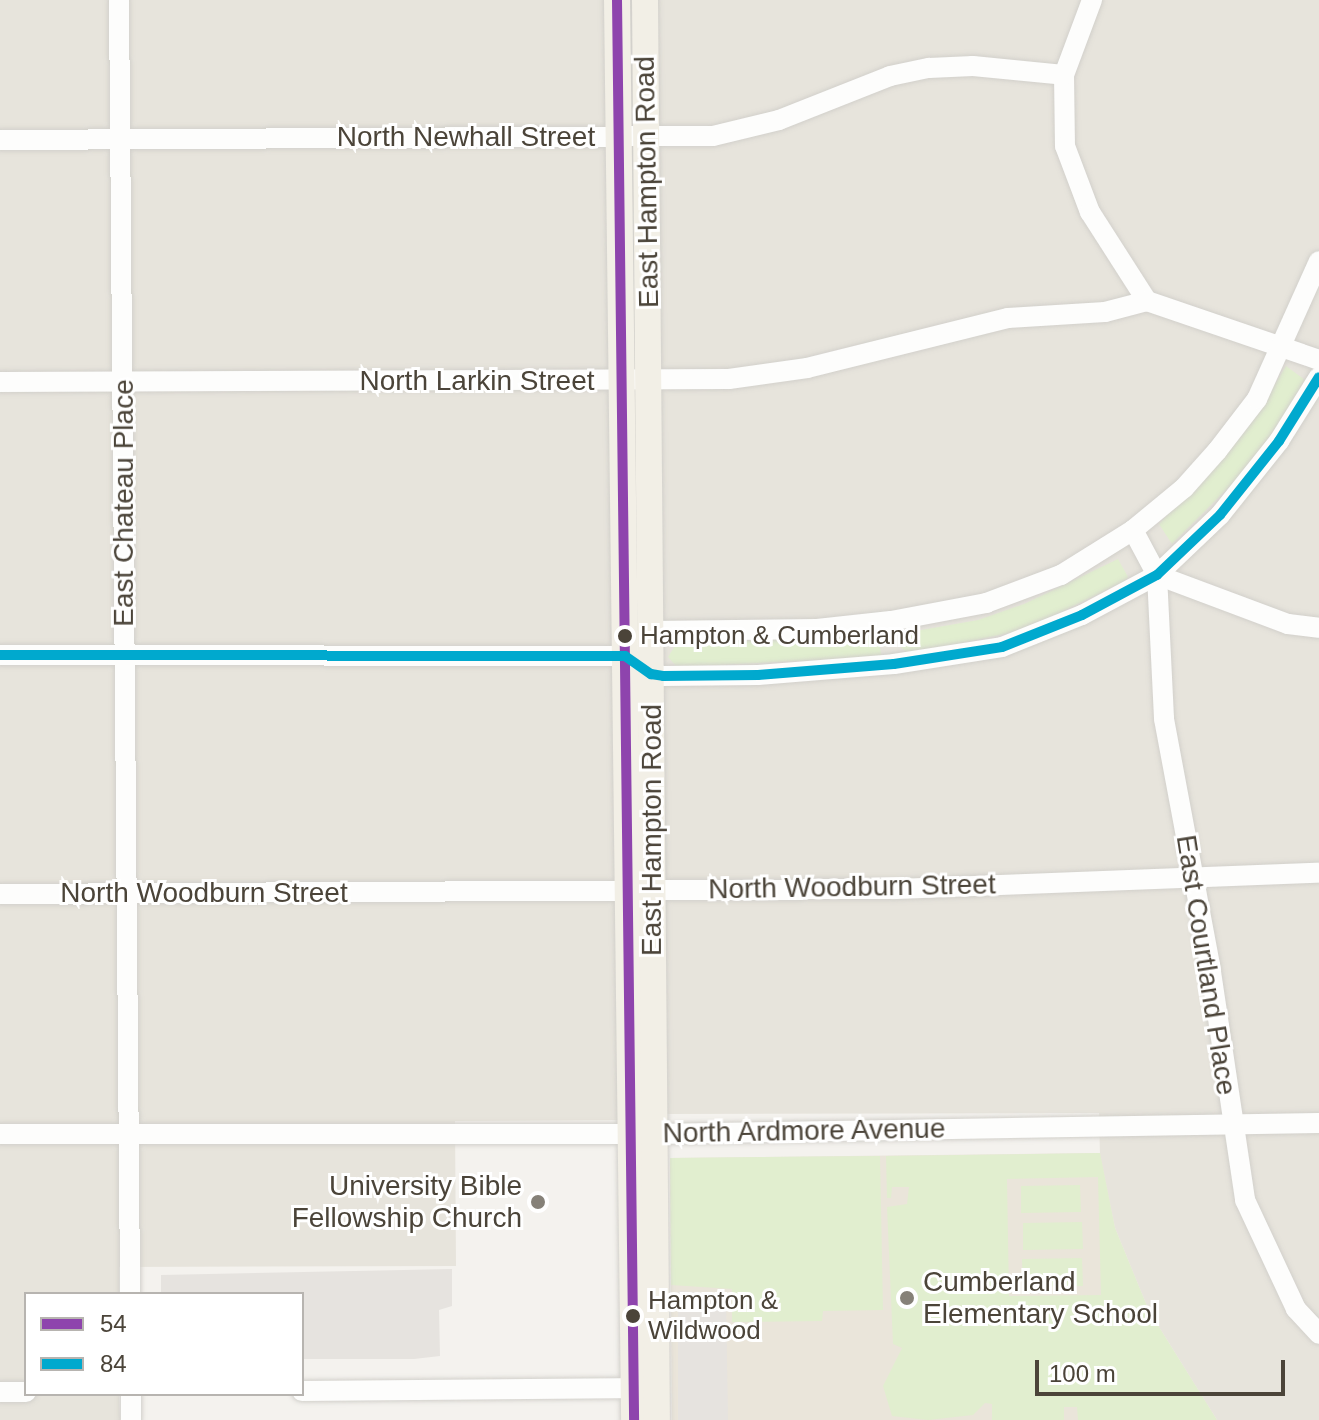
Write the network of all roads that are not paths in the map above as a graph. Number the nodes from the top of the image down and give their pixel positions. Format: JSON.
{"nodes":[{"id":1,"x":119,"y":0,"type":"edge"},
{"id":2,"x":617,"y":0,"type":"edge"},
{"id":3,"x":645,"y":0,"type":"edge"},
{"id":4,"x":1092,"y":0,"type":"edge"},
{"id":5,"x":1064,"y":75,"type":"junction"},
{"id":6,"x":647,"y":136,"type":"junction"},
{"id":7,"x":619,"y":137,"type":"junction"},
{"id":8,"x":121,"y":139,"type":"junction"},
{"id":9,"x":0,"y":140,"type":"edge"},
{"id":10,"x":1319,"y":261,"type":"edge"},
{"id":11,"x":1147,"y":301,"type":"junction"},
{"id":12,"x":1280,"y":347,"type":"junction"},
{"id":13,"x":1319,"y":360,"type":"edge"},
{"id":14,"x":1319,"y":377,"type":"edge"},
{"id":15,"x":622,"y":381,"type":"junction"},
{"id":16,"x":649,"y":381,"type":"junction"},
{"id":17,"x":0,"y":382,"type":"edge"},
{"id":18,"x":124,"y":382,"type":"junction"},
{"id":19,"x":1133,"y":530,"type":"junction"},
{"id":20,"x":1157,"y":575,"type":"junction"},
{"id":21,"x":1319,"y":628,"type":"edge"},
{"id":22,"x":652,"y":631,"type":"junction"},
{"id":23,"x":0,"y":655,"type":"edge"},
{"id":24,"x":125,"y":656,"type":"junction"},
{"id":25,"x":625,"y":656,"type":"junction"},
{"id":26,"x":651,"y":674,"type":"junction"},
{"id":27,"x":1319,"y":873,"type":"edge"},
{"id":28,"x":1194,"y":877,"type":"junction"},
{"id":29,"x":640,"y":891,"type":"junction"},
{"id":30,"x":128,"y":893,"type":"junction"},
{"id":31,"x":0,"y":894,"type":"edge"},
{"id":32,"x":1319,"y":1123,"type":"edge"},
{"id":33,"x":1231,"y":1124,"type":"junction"},
{"id":34,"x":0,"y":1134,"type":"edge"},
{"id":35,"x":641,"y":1134,"type":"junction"},
{"id":36,"x":129,"y":1135,"type":"junction"},
{"id":37,"x":130,"y":1292,"type":"edge"},
{"id":38,"x":1319,"y":1334,"type":"edge"},
{"id":39,"x":645,"y":1388,"type":"junction"},
{"id":40,"x":304,"y":1391,"type":"edge"},
{"id":41,"x":0,"y":1392,"type":"edge"},
{"id":42,"x":24,"y":1392,"type":"edge"},
{"id":43,"x":131,"y":1396,"type":"edge"},
{"id":44,"x":131,"y":1420,"type":"edge"},
{"id":45,"x":634,"y":1420,"type":"edge"},
{"id":46,"x":657,"y":1420,"type":"edge"}],
"edges":[{"from":1,"to":8,"type":"street","name":"East Chateau Place"},
{"from":2,"to":7,"type":"main road","name":"East Hampton Road"},
{"from":3,"to":6,"type":"main road","name":"East Hampton Road"},
{"from":4,"to":5,"type":"street"},
{"from":5,"to":6,"type":"street","name":"North Newhall Street"},
{"from":5,"to":11,"type":"street"},
{"from":6,"to":7,"type":"street","name":"North Newhall Street"},
{"from":6,"to":16,"type":"main road","name":"East Hampton Road"},
{"from":7,"to":8,"type":"street","name":"North Newhall Street"},
{"from":7,"to":15,"type":"main road","name":"East Hampton Road"},
{"from":8,"to":9,"type":"street","name":"North Newhall Street"},
{"from":8,"to":18,"type":"street","name":"East Chateau Place"},
{"from":10,"to":12,"type":"street"},
{"from":11,"to":12,"type":"street"},
{"from":11,"to":16,"type":"street","name":"North Larkin Street"},
{"from":12,"to":13,"type":"street"},
{"from":12,"to":19,"type":"street"},
{"from":14,"to":20,"type":"street"},
{"from":15,"to":16,"type":"street","name":"North Larkin Street"},
{"from":15,"to":18,"type":"street","name":"North Larkin Street"},
{"from":15,"to":25,"type":"main road","name":"East Hampton Road"},
{"from":16,"to":22,"type":"main road","name":"East Hampton Road"},
{"from":17,"to":18,"type":"street","name":"North Larkin Street"},
{"from":18,"to":24,"type":"street","name":"East Chateau Place"},
{"from":19,"to":20,"type":"street"},
{"from":19,"to":22,"type":"street"},
{"from":20,"to":21,"type":"street"},
{"from":20,"to":26,"type":"street"},
{"from":20,"to":28,"type":"street","name":"East Courtland Place"},
{"from":22,"to":25,"type":"street"},
{"from":22,"to":26,"type":"main road","name":"East Hampton Road"},
{"from":23,"to":24,"type":"street"},
{"from":24,"to":25,"type":"street"},
{"from":24,"to":30,"type":"street","name":"East Chateau Place"},
{"from":25,"to":26,"type":"street"},
{"from":25,"to":29,"type":"main road","name":"East Hampton Road"},
{"from":26,"to":29,"type":"main road","name":"East Hampton Road"},
{"from":27,"to":28,"type":"street","name":"North Woodburn Street"},
{"from":28,"to":29,"type":"street","name":"North Woodburn Street"},
{"from":28,"to":33,"type":"street","name":"East Courtland Place"},
{"from":29,"to":30,"type":"street","name":"North Woodburn Street"},
{"from":29,"to":35,"type":"main road","name":"East Hampton Road"},
{"from":30,"to":31,"type":"street","name":"North Woodburn Street"},
{"from":30,"to":36,"type":"street","name":"East Chateau Place"},
{"from":32,"to":33,"type":"street","name":"North Ardmore Avenue"},
{"from":33,"to":35,"type":"street","name":"North Ardmore Avenue"},
{"from":33,"to":38,"type":"street","name":"East Courtland Place"},
{"from":34,"to":36,"type":"street","name":"North Ardmore Avenue"},
{"from":35,"to":36,"type":"street","name":"North Ardmore Avenue"},
{"from":35,"to":39,"type":"main road","name":"East Hampton Road"},
{"from":36,"to":37,"type":"street","name":"East Chateau Place"},
{"from":39,"to":40,"type":"street"},
{"from":39,"to":45,"type":"main road","name":"East Hampton Road"},
{"from":39,"to":46,"type":"main road","name":"East Hampton Road"},
{"from":41,"to":42,"type":"street"},
{"from":43,"to":44,"type":"street"}]}
